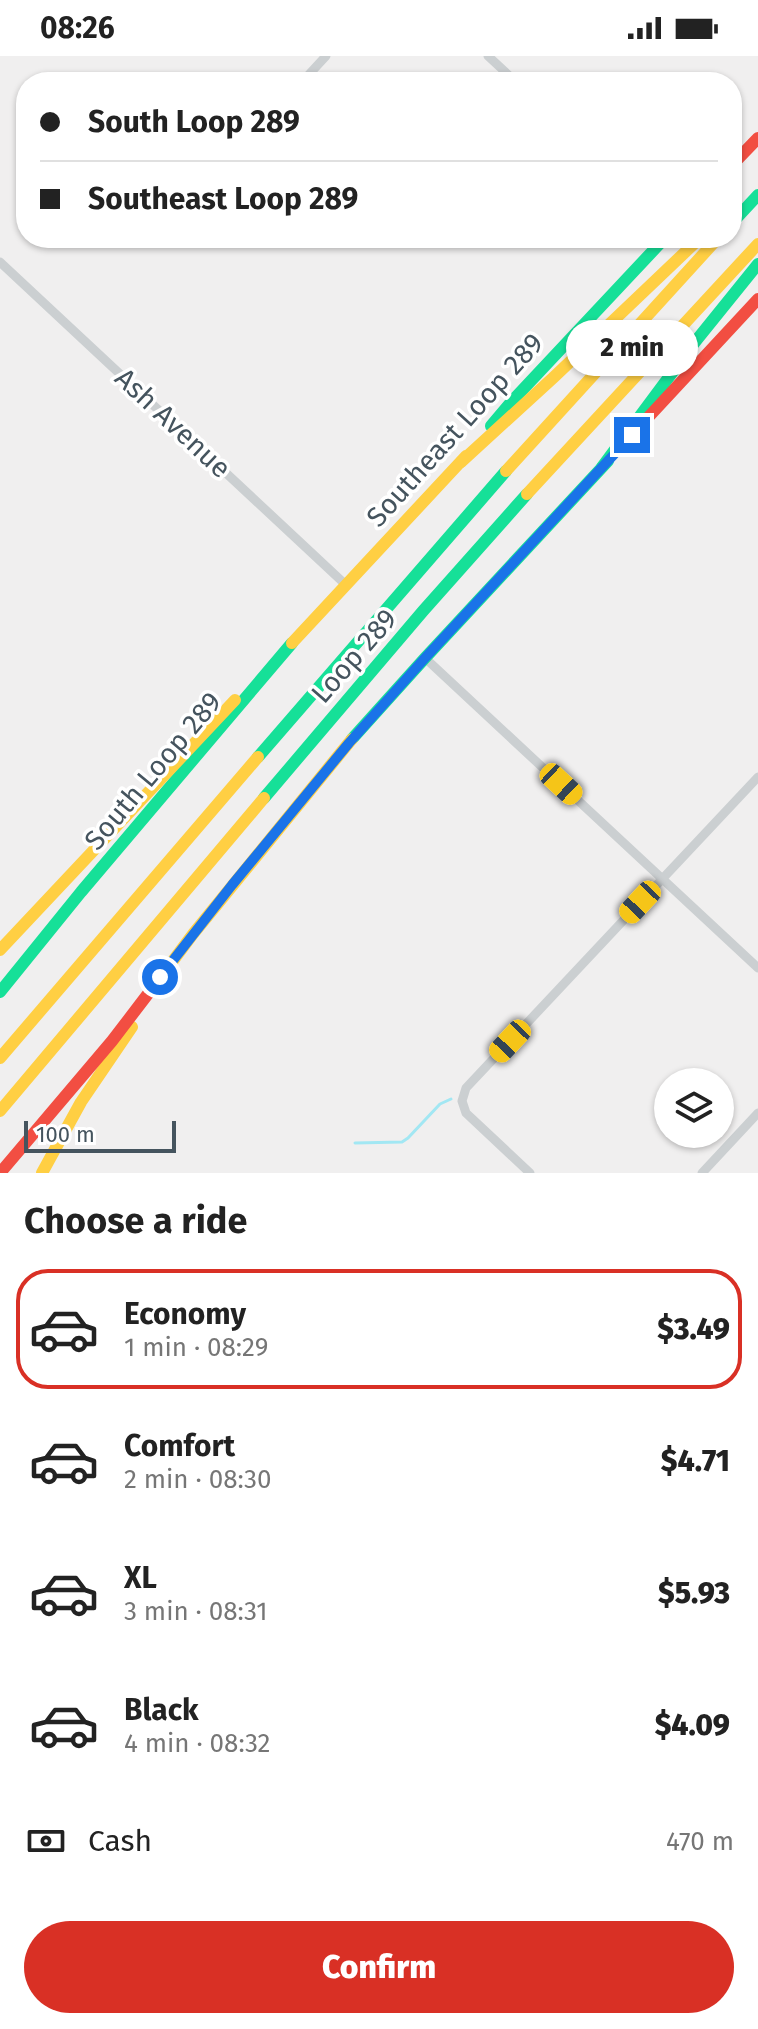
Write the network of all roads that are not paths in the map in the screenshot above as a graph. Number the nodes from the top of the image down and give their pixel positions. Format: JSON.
{"nodes":[{"id":1,"x":326,"y":56,"type":"edge"},
{"id":2,"x":488,"y":56,"type":"edge"},
{"id":3,"x":311,"y":72,"type":"edge"},
{"id":4,"x":505,"y":72,"type":"edge"},
{"id":5,"x":758,"y":138,"type":"edge"},
{"id":6,"x":742,"y":155,"type":"edge"},
{"id":7,"x":758,"y":183,"type":"edge"},
{"id":8,"x":758,"y":195,"type":"edge"},
{"id":9,"x":742,"y":198,"type":"edge"},
{"id":10,"x":742,"y":212,"type":"edge"},
{"id":11,"x":758,"y":244,"type":"edge"},
{"id":12,"x":656,"y":248,"type":"edge"},
{"id":13,"x":689,"y":248,"type":"edge"},
{"id":14,"x":709,"y":248,"type":"edge"},
{"id":15,"x":0,"y":262,"type":"edge"},
{"id":16,"x":758,"y":264,"type":"edge"},
{"id":17,"x":758,"y":299,"type":"edge"},
{"id":18,"x":461,"y":462,"type":"junction"},
{"id":19,"x":602,"y":467,"type":"junction"},
{"id":20,"x":346,"y":585,"type":"junction"},
{"id":21,"x":294,"y":641,"type":"junction"},
{"id":22,"x":425,"y":658,"type":"junction"},
{"id":23,"x":758,"y":777,"type":"edge"},
{"id":24,"x":662,"y":879,"type":"junction"},
{"id":25,"x":193,"y":934,"type":"junction"},
{"id":26,"x":0,"y":950,"type":"edge"},
{"id":27,"x":758,"y":968,"type":"edge"},
{"id":28,"x":0,"y":992,"type":"edge"},
{"id":29,"x":0,"y":1058,"type":"edge"},
{"id":30,"x":0,"y":1111,"type":"edge"},
{"id":31,"x":758,"y":1113,"type":"edge"},
{"id":32,"x":0,"y":1173,"type":"edge"},
{"id":33,"x":42,"y":1173,"type":"edge"},
{"id":34,"x":530,"y":1173,"type":"edge"},
{"id":35,"x":702,"y":1173,"type":"edge"}],
"edges":[{"from":1,"to":3,"type":"street"},
{"from":2,"to":4,"type":"street"},
{"from":5,"to":6,"type":"main road"},
{"from":7,"to":9,"type":"main road"},
{"from":8,"to":10,"type":"main road"},
{"from":11,"to":30,"type":"main road","name":"Loop 289"},
{"from":12,"to":18,"type":"main road","name":"Southeast Loop 289"},
{"from":13,"to":18,"type":"main road"},
{"from":14,"to":29,"type":"main road","name":"Loop 289"},
{"from":15,"to":20,"type":"street","name":"Ash Avenue"},
{"from":16,"to":19,"type":"main road"},
{"from":17,"to":19,"type":"main road"},
{"from":18,"to":20,"type":"main road","name":"Southeast Loop 289"},
{"from":19,"to":22,"type":"main road"},
{"from":20,"to":21,"type":"main road","name":"South Loop 289"},
{"from":21,"to":26,"type":"main road"},
{"from":21,"to":28,"type":"main road","name":"South Loop 289"},
{"from":22,"to":24,"type":"street"},
{"from":22,"to":25,"type":"main road"},
{"from":23,"to":24,"type":"street"},
{"from":24,"to":27,"type":"street"},
{"from":24,"to":34,"type":"street"},
{"from":25,"to":32,"type":"main road"},
{"from":25,"to":33,"type":"main road"},
{"from":31,"to":35,"type":"street"}]}
